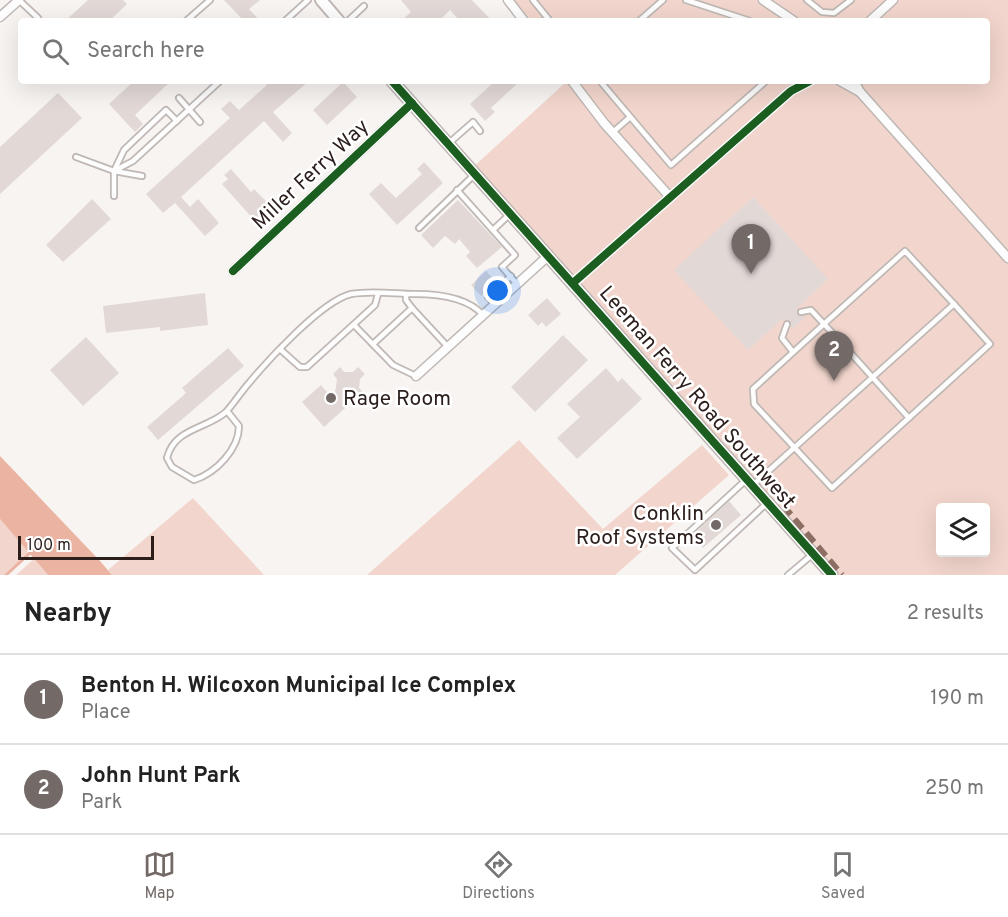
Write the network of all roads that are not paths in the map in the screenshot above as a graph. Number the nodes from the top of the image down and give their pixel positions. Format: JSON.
{"nodes":[{"id":1,"x":19,"y":0,"type":"edge"},
{"id":2,"x":210,"y":0,"type":"edge"},
{"id":3,"x":308,"y":0,"type":"edge"},
{"id":4,"x":321,"y":0,"type":"edge"},
{"id":5,"x":508,"y":0,"type":"edge"},
{"id":6,"x":533,"y":0,"type":"edge"},
{"id":7,"x":663,"y":0,"type":"edge"},
{"id":8,"x":686,"y":0,"type":"edge"},
{"id":9,"x":763,"y":0,"type":"edge"},
{"id":10,"x":807,"y":0,"type":"edge"},
{"id":11,"x":851,"y":0,"type":"edge"},
{"id":12,"x":893,"y":0,"type":"edge"},
{"id":13,"x":364,"y":6,"type":"dead end"},
{"id":14,"x":0,"y":17,"type":"edge"},
{"id":15,"x":38,"y":18,"type":"dead end"},
{"id":16,"x":189,"y":18,"type":"edge"},
{"id":17,"x":288,"y":18,"type":"edge"},
{"id":18,"x":336,"y":18,"type":"edge"},
{"id":19,"x":351,"y":18,"type":"edge"},
{"id":20,"x":522,"y":18,"type":"edge"},
{"id":21,"x":548,"y":18,"type":"edge"},
{"id":22,"x":642,"y":18,"type":"edge"},
{"id":23,"x":741,"y":18,"type":"edge"},
{"id":24,"x":790,"y":18,"type":"edge"},
{"id":25,"x":873,"y":18,"type":"edge"},
{"id":26,"x":217,"y":84,"type":"edge"},
{"id":27,"x":395,"y":84,"type":"edge"},
{"id":28,"x":574,"y":84,"type":"edge"},
{"id":29,"x":602,"y":84,"type":"edge"},
{"id":30,"x":763,"y":84,"type":"edge"},
{"id":31,"x":796,"y":84,"type":"edge"},
{"id":32,"x":804,"y":84,"type":"edge"},
{"id":33,"x":845,"y":84,"type":"edge"},
{"id":34,"x":856,"y":84,"type":"edge"},
{"id":35,"x":791,"y":91,"type":"junction"},
{"id":36,"x":860,"y":92,"type":"junction"},
{"id":37,"x":179,"y":98,"type":"dead end"},
{"id":38,"x":412,"y":104,"type":"junction"},
{"id":39,"x":189,"y":110,"type":"junction"},
{"id":40,"x":629,"y":118,"type":"junction"},
{"id":41,"x":177,"y":121,"type":"junction"},
{"id":42,"x":200,"y":122,"type":"dead end"},
{"id":43,"x":480,"y":131,"type":"dead end"},
{"id":44,"x":613,"y":133,"type":"junction"},
{"id":45,"x":448,"y":144,"type":"junction"},
{"id":46,"x":76,"y":157,"type":"dead end"},
{"id":47,"x":114,"y":171,"type":"junction"},
{"id":48,"x":474,"y":174,"type":"junction"},
{"id":49,"x":142,"y":176,"type":"dead end"},
{"id":50,"x":457,"y":190,"type":"junction"},
{"id":51,"x":114,"y":196,"type":"dead end"},
{"id":52,"x":670,"y":196,"type":"junction"},
{"id":53,"x":510,"y":214,"type":"junction"},
{"id":54,"x":419,"y":228,"type":"dead end"},
{"id":55,"x":493,"y":230,"type":"junction"},
{"id":56,"x":548,"y":256,"type":"junction"},
{"id":57,"x":1008,"y":258,"type":"edge"},
{"id":58,"x":233,"y":270,"type":"dead end"},
{"id":59,"x":511,"y":276,"type":"junction"},
{"id":60,"x":573,"y":283,"type":"junction"},
{"id":61,"x":517,"y":284,"type":"junction"},
{"id":62,"x":378,"y":294,"type":"junction"},
{"id":63,"x":406,"y":294,"type":"junction"},
{"id":64,"x":495,"y":304,"type":"junction"},
{"id":65,"x":954,"y":304,"type":"junction"},
{"id":66,"x":412,"y":308,"type":"junction"},
{"id":67,"x":801,"y":312,"type":"dead end"},
{"id":68,"x":483,"y":315,"type":"junction"},
{"id":69,"x":787,"y":324,"type":"dead end"},
{"id":70,"x":824,"y":324,"type":"junction"},
{"id":71,"x":354,"y":325,"type":"junction"},
{"id":72,"x":373,"y":344,"type":"junction"},
{"id":73,"x":448,"y":347,"type":"junction"},
{"id":74,"x":281,"y":350,"type":"junction"},
{"id":75,"x":793,"y":352,"type":"junction"},
{"id":76,"x":416,"y":376,"type":"joint"},
{"id":77,"x":873,"y":378,"type":"junction"},
{"id":78,"x":227,"y":411,"type":"junction"},
{"id":79,"x":909,"y":418,"type":"junction"},
{"id":80,"x":795,"y":447,"type":"junction"},
{"id":81,"x":749,"y":482,"type":"junction"},
{"id":82,"x":767,"y":503,"type":"junction"},
{"id":83,"x":813,"y":554,"type":"junction"},
{"id":84,"x":788,"y":575,"type":"edge"},
{"id":85,"x":832,"y":575,"type":"edge"}],
"edges":[{"from":1,"to":14,"type":"street"},
{"from":1,"to":15,"type":"lane"},
{"from":2,"to":16,"type":"lane"},
{"from":3,"to":17,"type":"lane"},
{"from":4,"to":18,"type":"street"},
{"from":5,"to":20,"type":"street"},
{"from":6,"to":21,"type":"lane"},
{"from":7,"to":22,"type":"lane"},
{"from":8,"to":23,"type":"lane"},
{"from":9,"to":24,"type":"street"},
{"from":10,"to":11,"type":"lane"},
{"from":12,"to":25,"type":"street"},
{"from":13,"to":19,"type":"lane"},
{"from":26,"to":39,"type":"lane"},
{"from":27,"to":38,"type":"street","name":"Leeman Ferry Road Southwest"},
{"from":28,"to":44,"type":"street"},
{"from":29,"to":40,"type":"lane"},
{"from":30,"to":40,"type":"lane"},
{"from":31,"to":35,"type":"street"},
{"from":32,"to":35,"type":"street"},
{"from":33,"to":36,"type":"street"},
{"from":34,"to":36,"type":"street"},
{"from":35,"to":52,"type":"street"},
{"from":36,"to":57,"type":"street"},
{"from":37,"to":39,"type":"lane"},
{"from":38,"to":45,"type":"street","name":"Leeman Ferry Road Southwest"},
{"from":38,"to":58,"type":"street","name":"Miller Ferry Way"},
{"from":39,"to":41,"type":"lane"},
{"from":39,"to":42,"type":"lane"},
{"from":40,"to":44,"type":"lane"},
{"from":41,"to":47,"type":"lane"},
{"from":41,"to":47,"type":"lane"},
{"from":43,"to":45,"type":"lane"},
{"from":44,"to":52,"type":"street"},
{"from":45,"to":48,"type":"street","name":"Leeman Ferry Road Southwest"},
{"from":46,"to":47,"type":"lane"},
{"from":47,"to":49,"type":"lane"},
{"from":47,"to":51,"type":"lane"},
{"from":48,"to":50,"type":"lane"},
{"from":48,"to":53,"type":"street","name":"Leeman Ferry Road Southwest"},
{"from":50,"to":54,"type":"lane"},
{"from":50,"to":55,"type":"lane"},
{"from":52,"to":60,"type":"street"},
{"from":53,"to":55,"type":"lane"},
{"from":53,"to":56,"type":"street","name":"Leeman Ferry Road Southwest"},
{"from":55,"to":59,"type":"lane"},
{"from":56,"to":60,"type":"street","name":"Leeman Ferry Road Southwest"},
{"from":56,"to":61,"type":"street"},
{"from":59,"to":61,"type":"lane"},
{"from":59,"to":64,"type":"lane"},
{"from":60,"to":81,"type":"street","name":"Leeman Ferry Road Southwest"},
{"from":61,"to":64,"type":"street"},
{"from":62,"to":63,"type":"lane"},
{"from":62,"to":71,"type":"lane"},
{"from":62,"to":74,"type":"lane"},
{"from":63,"to":66,"type":"lane"},
{"from":63,"to":68,"type":"lane"},
{"from":64,"to":68,"type":"street"},
{"from":65,"to":70,"type":"lane"},
{"from":65,"to":77,"type":"lane"},
{"from":65,"to":79,"type":"lane"},
{"from":66,"to":72,"type":"lane"},
{"from":66,"to":73,"type":"lane"},
{"from":67,"to":70,"type":"lane"},
{"from":68,"to":73,"type":"street"},
{"from":69,"to":75,"type":"lane"},
{"from":70,"to":75,"type":"lane"},
{"from":70,"to":77,"type":"lane"},
{"from":71,"to":72,"type":"lane"},
{"from":71,"to":74,"type":"lane"},
{"from":72,"to":76,"type":"lane"},
{"from":73,"to":76,"type":"street"},
{"from":74,"to":78,"type":"lane"},
{"from":75,"to":80,"type":"lane"},
{"from":77,"to":79,"type":"lane"},
{"from":77,"to":80,"type":"lane"},
{"from":78,"to":78,"type":"lane"},
{"from":79,"to":80,"type":"lane"},
{"from":80,"to":81,"type":"lane"},
{"from":81,"to":82,"type":"street","name":"Leeman Ferry Road Southwest"},
{"from":81,"to":82,"type":"lane"},
{"from":82,"to":83,"type":"street","name":"Leeman Ferry Road Southwest"},
{"from":83,"to":84,"type":"lane"},
{"from":83,"to":85,"type":"street","name":"Leeman Ferry Road Southwest"}]}
